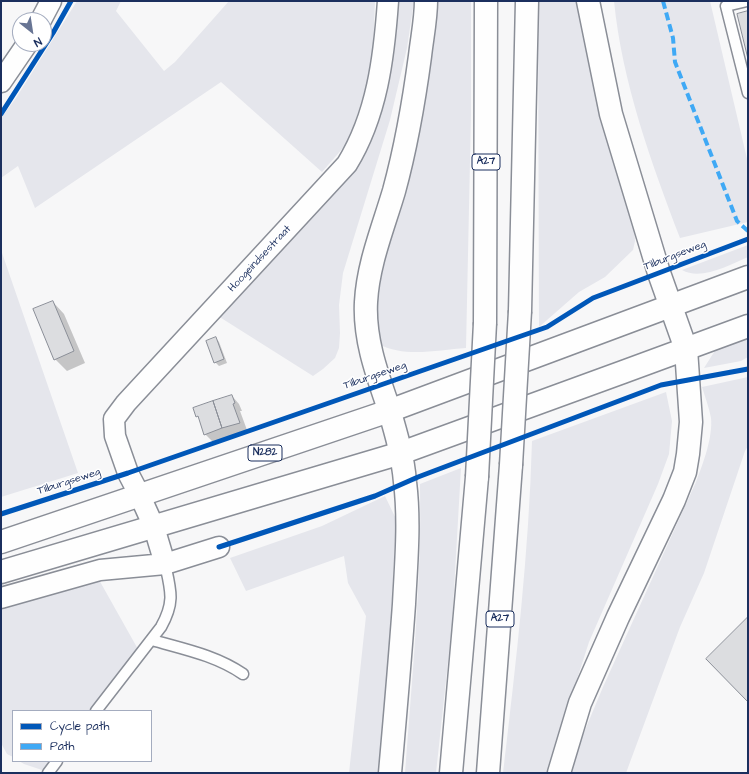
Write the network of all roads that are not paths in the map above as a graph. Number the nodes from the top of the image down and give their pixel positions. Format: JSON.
{"nodes":[{"id":1,"x":51,"y":1,"type":"edge"},
{"id":2,"x":388,"y":1,"type":"edge"},
{"id":3,"x":426,"y":1,"type":"edge"},
{"id":4,"x":486,"y":1,"type":"edge"},
{"id":5,"x":527,"y":1,"type":"edge"},
{"id":6,"x":588,"y":1,"type":"edge"},
{"id":7,"x":747,"y":1,"type":"edge"},
{"id":8,"x":45,"y":12,"type":"edge"},
{"id":9,"x":22,"y":52,"type":"edge"},
{"id":10,"x":1,"y":82,"type":"edge"},
{"id":11,"x":748,"y":93,"type":"edge"},
{"id":12,"x":748,"y":276,"type":"edge"},
{"id":13,"x":670,"y":306,"type":"junction"},
{"id":14,"x":748,"y":326,"type":"edge"},
{"id":15,"x":686,"y":349,"type":"junction"},
{"id":16,"x":389,"y":411,"type":"junction"},
{"id":17,"x":401,"y":453,"type":"junction"},
{"id":18,"x":140,"y":496,"type":"junction"},
{"id":19,"x":154,"y":527,"type":"junction"},
{"id":20,"x":1,"y":542,"type":"edge"},
{"id":21,"x":219,"y":547,"type":"dead end"},
{"id":22,"x":165,"y":564,"type":"junction"},
{"id":23,"x":1,"y":572,"type":"edge"},
{"id":24,"x":1,"y":598,"type":"edge"},
{"id":25,"x":152,"y":640,"type":"junction"},
{"id":26,"x":243,"y":674,"type":"dead end"},
{"id":27,"x":97,"y":710,"type":"edge"},
{"id":28,"x":56,"y":762,"type":"edge"},
{"id":29,"x":48,"y":773,"type":"edge"},
{"id":30,"x":390,"y":773,"type":"edge"},
{"id":31,"x":451,"y":773,"type":"edge"},
{"id":32,"x":488,"y":773,"type":"edge"},
{"id":33,"x":559,"y":773,"type":"edge"}],
"edges":[{"from":1,"to":8,"type":"street"},
{"from":2,"to":18,"type":"street","name":"Hoogeindsestraat"},
{"from":3,"to":16,"type":"main road"},
{"from":4,"to":31,"type":"main road","number":"A27","bridge":true},
{"from":5,"to":32,"type":"main road","number":"A27","bridge":true},
{"from":6,"to":13,"type":"main road"},
{"from":7,"to":11,"type":"lane"},
{"from":9,"to":10,"type":"street"},
{"from":12,"to":13,"type":"main road"},
{"from":13,"to":15,"type":"main road"},
{"from":13,"to":16,"type":"main road"},
{"from":14,"to":15,"type":"main road"},
{"from":15,"to":17,"type":"main road"},
{"from":15,"to":33,"type":"main road"},
{"from":16,"to":17,"type":"main road"},
{"from":16,"to":18,"type":"main road","number":"N282"},
{"from":17,"to":19,"type":"main road"},
{"from":17,"to":30,"type":"main road"},
{"from":18,"to":19,"type":"street","name":"Hoogeindsestraat"},
{"from":18,"to":20,"type":"main road","number":"N282"},
{"from":19,"to":22,"type":"street","name":"Hoogeindsestraat"},
{"from":19,"to":23,"type":"main road"},
{"from":21,"to":22,"type":"street"},
{"from":22,"to":24,"type":"street"},
{"from":22,"to":25,"type":"lane"},
{"from":25,"to":26,"type":"lane"},
{"from":25,"to":27,"type":"lane"},
{"from":28,"to":29,"type":"lane"}]}
